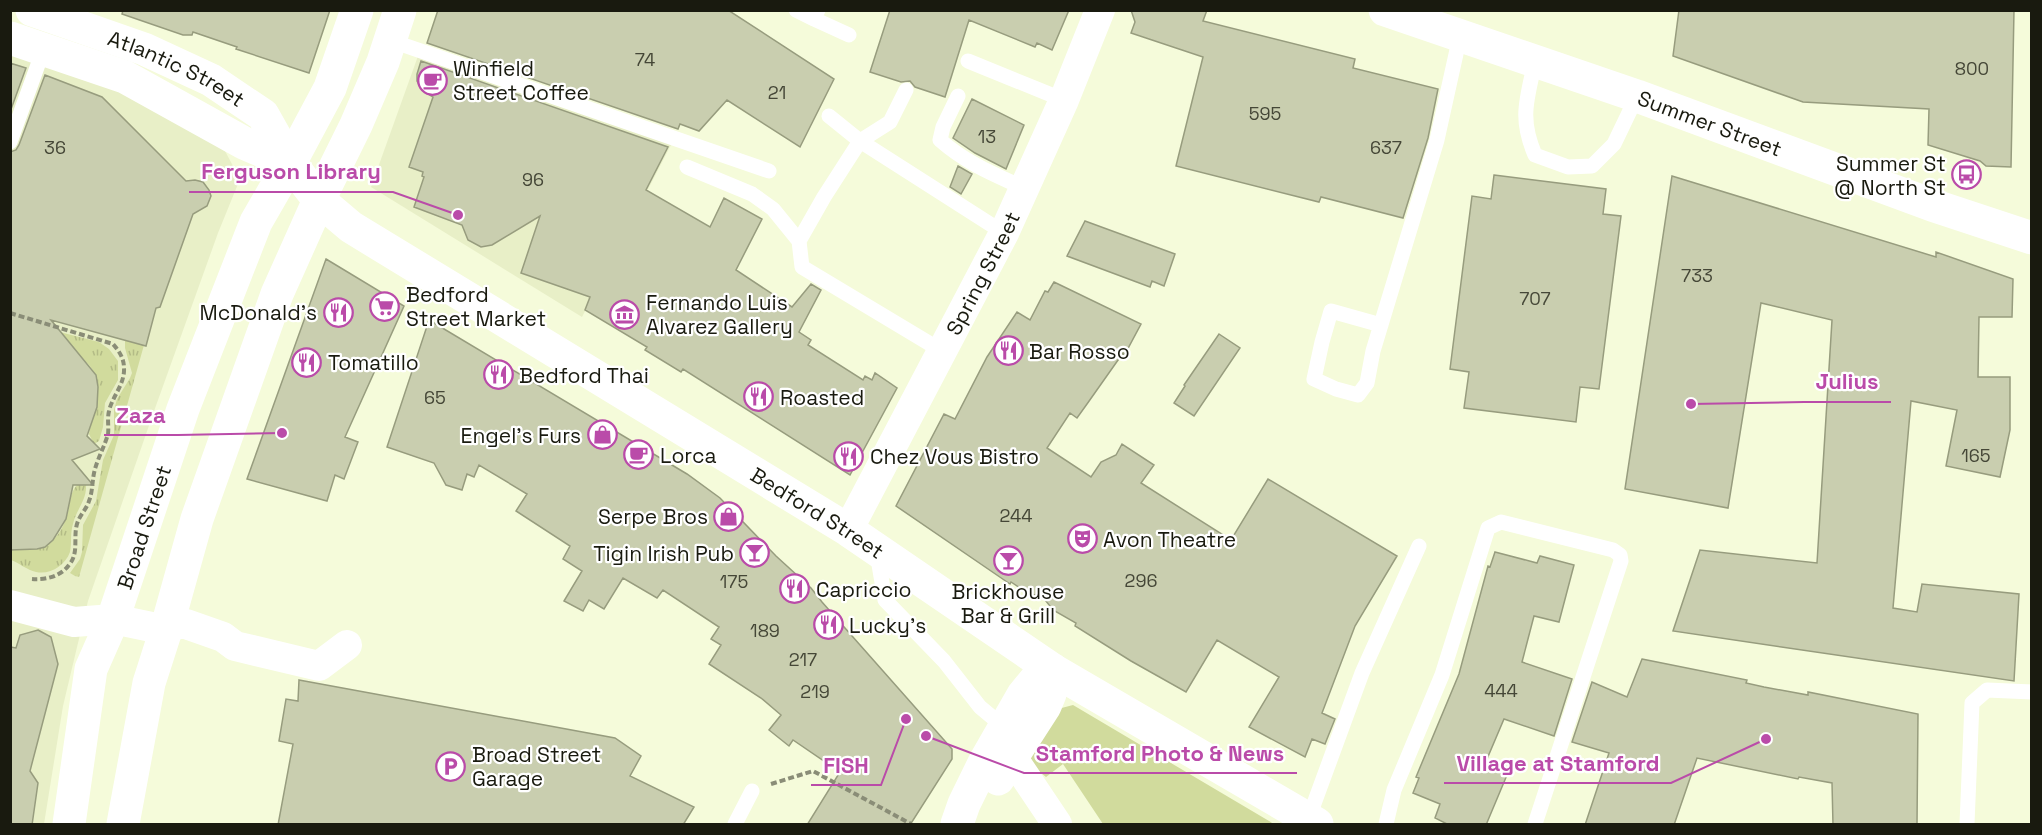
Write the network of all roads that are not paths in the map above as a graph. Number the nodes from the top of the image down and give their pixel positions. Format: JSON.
{"nodes":[{"id":1,"x":32,"y":10,"type":"edge"},
{"id":2,"x":357,"y":10,"type":"edge"},
{"id":3,"x":796,"y":10,"type":"edge"},
{"id":4,"x":1100,"y":10,"type":"edge"},
{"id":5,"x":1385,"y":10,"type":"edge"},
{"id":6,"x":816,"y":15,"type":"edge"},
{"id":7,"x":395,"y":25,"type":"edge"},
{"id":8,"x":1446,"y":25,"type":"edge"},
{"id":9,"x":849,"y":35,"type":"dead end"},
{"id":10,"x":10,"y":38,"type":"edge"},
{"id":11,"x":44,"y":48,"type":"junction"},
{"id":12,"x":968,"y":61,"type":"dead end"},
{"id":13,"x":1535,"y":62,"type":"junction"},
{"id":14,"x":906,"y":90,"type":"dead end"},
{"id":15,"x":958,"y":96,"type":"dead end"},
{"id":16,"x":1637,"y":96,"type":"junction"},
{"id":17,"x":1064,"y":100,"type":"junction"},
{"id":18,"x":829,"y":117,"type":"dead end"},
{"id":19,"x":860,"y":141,"type":"junction"},
{"id":20,"x":10,"y":142,"type":"edge"},
{"id":21,"x":290,"y":163,"type":"junction"},
{"id":22,"x":687,"y":166,"type":"dead end"},
{"id":23,"x":769,"y":171,"type":"dead end"},
{"id":24,"x":1024,"y":188,"type":"junction"},
{"id":25,"x":319,"y":200,"type":"junction"},
{"id":26,"x":1004,"y":233,"type":"junction"},
{"id":27,"x":2031,"y":238,"type":"edge"},
{"id":28,"x":799,"y":241,"type":"junction"},
{"id":29,"x":1381,"y":325,"type":"junction"},
{"id":30,"x":942,"y":351,"type":"junction"},
{"id":31,"x":848,"y":530,"type":"junction"},
{"id":32,"x":1419,"y":546,"type":"dead end"},
{"id":33,"x":876,"y":550,"type":"junction"},
{"id":34,"x":10,"y":605,"type":"edge"},
{"id":35,"x":113,"y":619,"type":"junction"},
{"id":36,"x":166,"y":630,"type":"junction"},
{"id":37,"x":347,"y":645,"type":"dead end"},
{"id":38,"x":1053,"y":670,"type":"junction"},
{"id":39,"x":2031,"y":692,"type":"edge"},
{"id":40,"x":1003,"y":743,"type":"junction"},
{"id":41,"x":752,"y":790,"type":"road end"},
{"id":42,"x":1313,"y":822,"type":"edge"},
{"id":43,"x":69,"y":825,"type":"edge"},
{"id":44,"x":123,"y":825,"type":"edge"},
{"id":45,"x":735,"y":825,"type":"edge"},
{"id":46,"x":957,"y":825,"type":"edge"},
{"id":47,"x":966,"y":825,"type":"edge"},
{"id":48,"x":1057,"y":825,"type":"edge"},
{"id":49,"x":1386,"y":825,"type":"edge"},
{"id":50,"x":1535,"y":825,"type":"edge"},
{"id":51,"x":1967,"y":825,"type":"edge"}],
"edges":[{"from":1,"to":21,"type":"main road","name":"Atlantic Street"},
{"from":2,"to":21,"type":"main road","name":"Broad Street"},
{"from":3,"to":6,"type":"lane"},
{"from":4,"to":17,"type":"street","name":"Spring Street"},
{"from":5,"to":8,"type":"main road","name":"Summer Street"},
{"from":6,"to":9,"type":"lane"},
{"from":7,"to":23,"type":"lane"},
{"from":7,"to":25,"type":"main road"},
{"from":8,"to":13,"type":"main road","name":"Summer Street"},
{"from":8,"to":29,"type":"lane"},
{"from":10,"to":11,"type":"main road","name":"Atlantic Street"},
{"from":11,"to":20,"type":"lane"},
{"from":11,"to":21,"type":"main road","name":"Atlantic Street"},
{"from":12,"to":17,"type":"lane"},
{"from":13,"to":16,"type":"main road","name":"Summer Street"},
{"from":13,"to":16,"type":"lane"},
{"from":14,"to":19,"type":"lane"},
{"from":15,"to":24,"type":"lane"},
{"from":16,"to":27,"type":"main road","name":"Summer Street"},
{"from":17,"to":24,"type":"street","name":"Spring Street"},
{"from":18,"to":19,"type":"lane"},
{"from":19,"to":26,"type":"lane"},
{"from":19,"to":28,"type":"lane"},
{"from":21,"to":25,"type":"main road","name":"Atlantic Street"},
{"from":21,"to":35,"type":"main road","name":"Broad Street"},
{"from":22,"to":28,"type":"lane"},
{"from":24,"to":26,"type":"street","name":"Spring Street"},
{"from":25,"to":31,"type":"main road","name":"Bedford Street"},
{"from":25,"to":36,"type":"main road"},
{"from":26,"to":30,"type":"street","name":"Spring Street"},
{"from":28,"to":30,"type":"lane"},
{"from":29,"to":29,"type":"lane"},
{"from":30,"to":31,"type":"street","name":"Spring Street"},
{"from":31,"to":33,"type":"main road","name":"Bedford Street"},
{"from":32,"to":42,"type":"lane"},
{"from":33,"to":38,"type":"main road","name":"Bedford Street"},
{"from":33,"to":40,"type":"lane"},
{"from":34,"to":35,"type":"street"},
{"from":35,"to":36,"type":"street"},
{"from":35,"to":43,"type":"main road","name":"Broad Street"},
{"from":36,"to":37,"type":"street"},
{"from":36,"to":44,"type":"main road"},
{"from":38,"to":40,"type":"main road"},
{"from":38,"to":42,"type":"main road","name":"Bedford Street"},
{"from":39,"to":51,"type":"lane"},
{"from":40,"to":46,"type":"main road"},
{"from":40,"to":47,"type":"main road"},
{"from":40,"to":48,"type":"street"},
{"from":41,"to":45,"type":"lane"},
{"from":49,"to":50,"type":"lane"}]}
